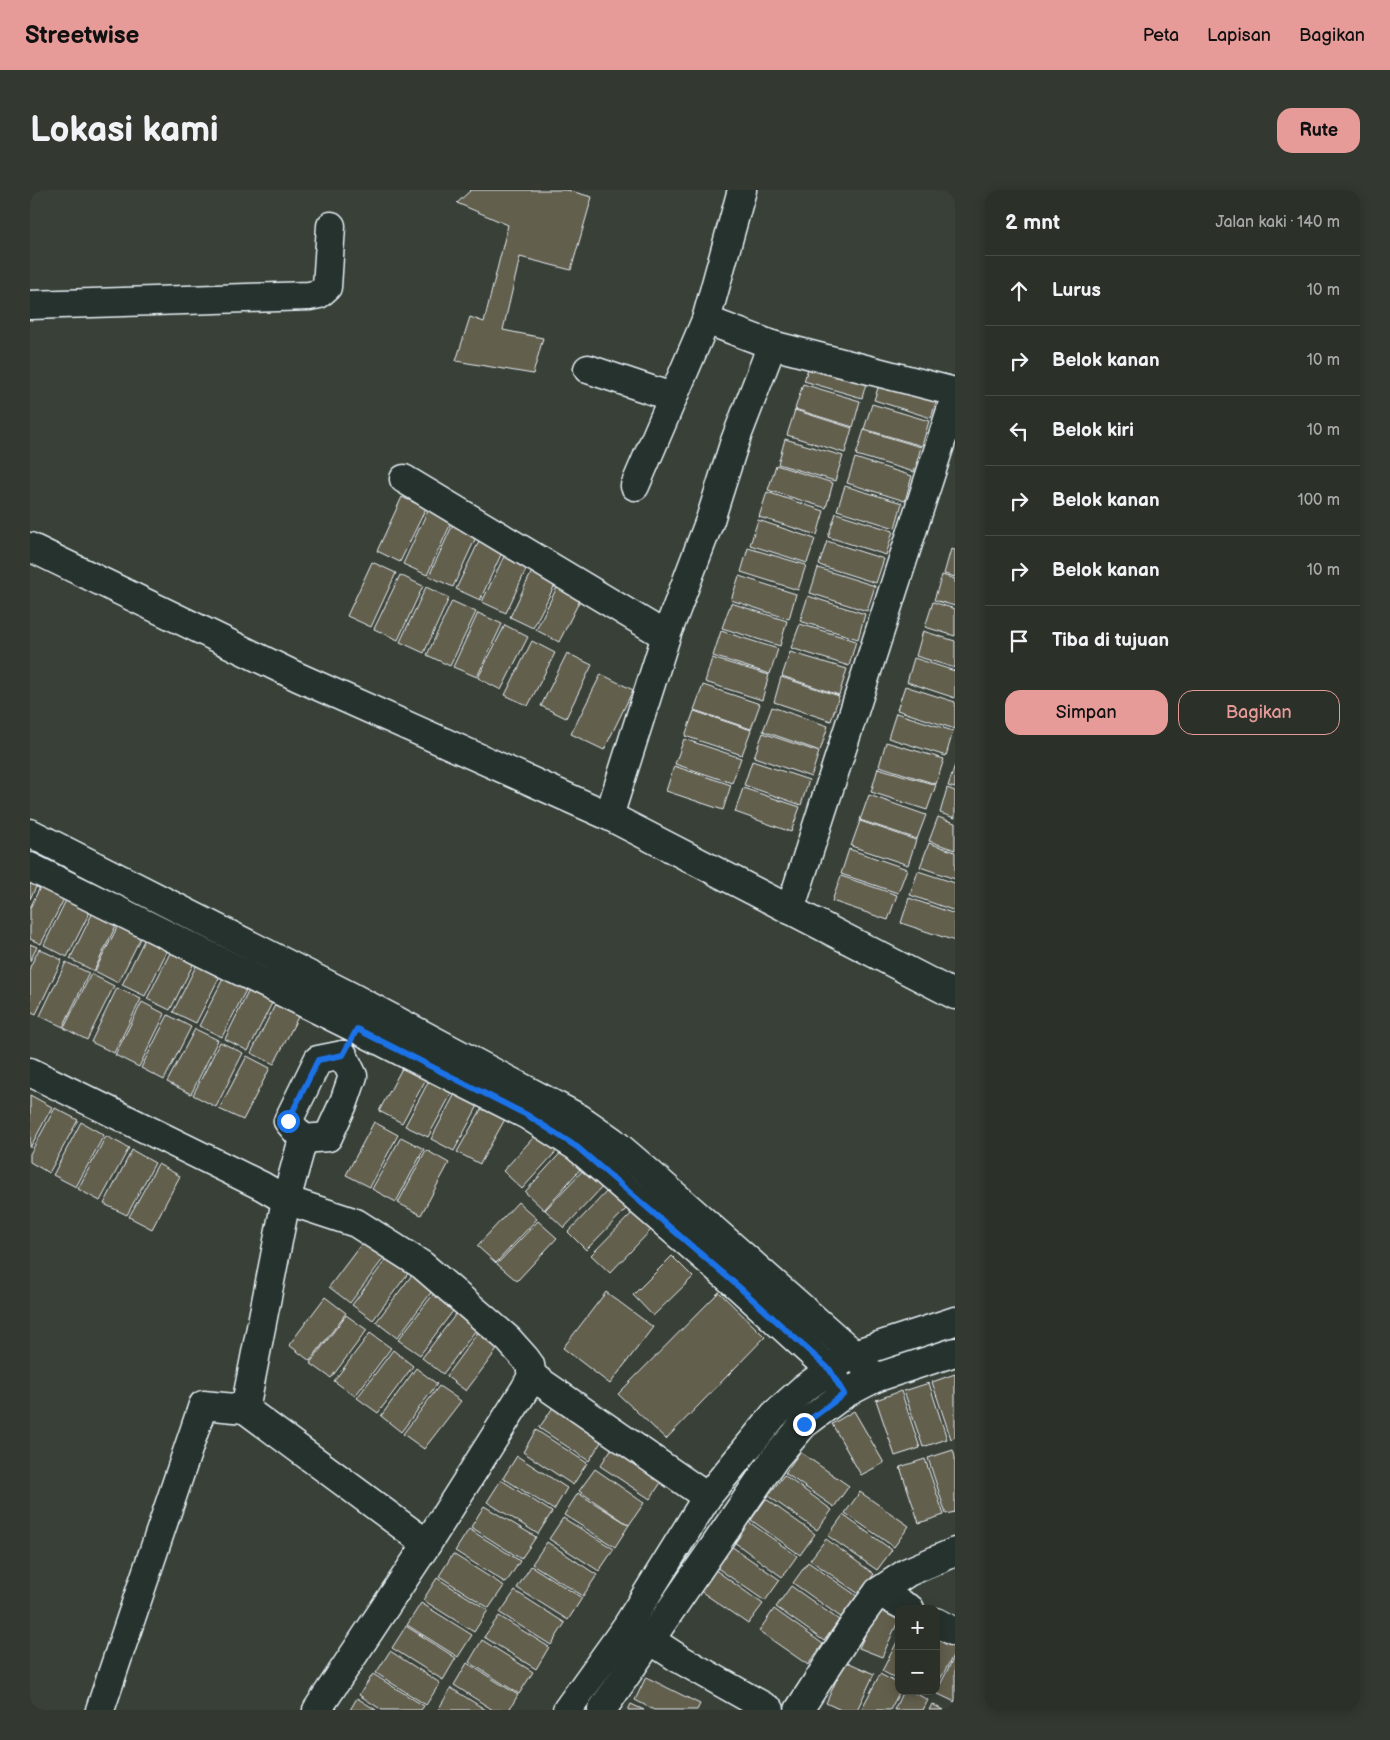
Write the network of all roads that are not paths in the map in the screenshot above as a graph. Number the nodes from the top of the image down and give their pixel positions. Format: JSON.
{"nodes":[{"id":1,"x":742,"y":190,"type":"edge"},
{"id":2,"x":331,"y":226,"type":"dead end"},
{"id":3,"x":30,"y":305,"type":"edge"},
{"id":4,"x":706,"y":320,"type":"junction"},
{"id":5,"x":772,"y":346,"type":"junction"},
{"id":6,"x":588,"y":369,"type":"dead end"},
{"id":7,"x":955,"y":392,"type":"edge"},
{"id":8,"x":672,"y":397,"type":"junction"},
{"id":9,"x":955,"y":398,"type":"edge"},
{"id":10,"x":404,"y":479,"type":"dead end"},
{"id":11,"x":635,"y":486,"type":"dead end"},
{"id":12,"x":30,"y":547,"type":"edge"},
{"id":13,"x":666,"y":636,"type":"junction"},
{"id":14,"x":609,"y":816,"type":"junction"},
{"id":15,"x":30,"y":833,"type":"edge"},
{"id":16,"x":30,"y":867,"type":"edge"},
{"id":17,"x":790,"y":910,"type":"junction"},
{"id":18,"x":955,"y":995,"type":"edge"},
{"id":19,"x":363,"y":1018,"type":"junction"},
{"id":20,"x":343,"y":1055,"type":"junction"},
{"id":21,"x":30,"y":1072,"type":"edge"},
{"id":22,"x":303,"y":1139,"type":"junction"},
{"id":23,"x":286,"y":1200,"type":"junction"},
{"id":24,"x":748,"y":1277,"type":"junction"},
{"id":25,"x":955,"y":1321,"type":"edge"},
{"id":26,"x":955,"y":1352,"type":"edge"},
{"id":27,"x":854,"y":1354,"type":"junction"},
{"id":28,"x":830,"y":1370,"type":"junction"},
{"id":29,"x":532,"y":1376,"type":"junction"},
{"id":30,"x":875,"y":1378,"type":"junction"},
{"id":31,"x":844,"y":1394,"type":"junction"},
{"id":32,"x":245,"y":1408,"type":"junction"},
{"id":33,"x":707,"y":1497,"type":"junction"},
{"id":34,"x":427,"y":1544,"type":"junction"},
{"id":35,"x":955,"y":1552,"type":"edge"},
{"id":36,"x":878,"y":1592,"type":"junction"},
{"id":37,"x":902,"y":1605,"type":"edge"},
{"id":38,"x":940,"y":1624,"type":"edge"},
{"id":39,"x":955,"y":1632,"type":"edge"},
{"id":40,"x":639,"y":1633,"type":"junction"},
{"id":41,"x":100,"y":1710,"type":"edge"},
{"id":42,"x":318,"y":1710,"type":"edge"},
{"id":43,"x":567,"y":1710,"type":"edge"},
{"id":44,"x":602,"y":1710,"type":"edge"},
{"id":45,"x":770,"y":1710,"type":"edge"},
{"id":46,"x":799,"y":1710,"type":"edge"}],
"edges":[{"from":1,"to":4,"type":"street"},
{"from":2,"to":3,"type":"street"},
{"from":4,"to":5,"type":"street"},
{"from":4,"to":8,"type":"street"},
{"from":5,"to":7,"type":"street"},
{"from":5,"to":13,"type":"street"},
{"from":6,"to":8,"type":"street"},
{"from":8,"to":11,"type":"street"},
{"from":9,"to":17,"type":"street"},
{"from":10,"to":13,"type":"street"},
{"from":12,"to":14,"type":"street"},
{"from":13,"to":14,"type":"street"},
{"from":14,"to":17,"type":"street"},
{"from":15,"to":19,"type":"street"},
{"from":16,"to":19,"type":"street"},
{"from":17,"to":18,"type":"street"},
{"from":19,"to":20,"type":"street"},
{"from":19,"to":24,"type":"street"},
{"from":20,"to":22,"type":"street"},
{"from":20,"to":22,"type":"street"},
{"from":21,"to":23,"type":"street"},
{"from":22,"to":23,"type":"street"},
{"from":23,"to":29,"type":"street"},
{"from":23,"to":32,"type":"street"},
{"from":24,"to":27,"type":"street"},
{"from":24,"to":28,"type":"street"},
{"from":25,"to":27,"type":"street"},
{"from":26,"to":30,"type":"street"},
{"from":27,"to":28,"type":"street"},
{"from":27,"to":30,"type":"street"},
{"from":28,"to":31,"type":"street"},
{"from":28,"to":33,"type":"street"},
{"from":29,"to":33,"type":"street"},
{"from":29,"to":34,"type":"street"},
{"from":30,"to":31,"type":"street"},
{"from":31,"to":40,"type":"street"},
{"from":32,"to":34,"type":"street"},
{"from":32,"to":41,"type":"street"},
{"from":33,"to":40,"type":"street"},
{"from":34,"to":42,"type":"street"},
{"from":35,"to":36,"type":"street"},
{"from":36,"to":37,"type":"street"},
{"from":36,"to":46,"type":"street"},
{"from":38,"to":39,"type":"street"},
{"from":40,"to":43,"type":"street"},
{"from":40,"to":44,"type":"street"},
{"from":40,"to":45,"type":"street"}]}
